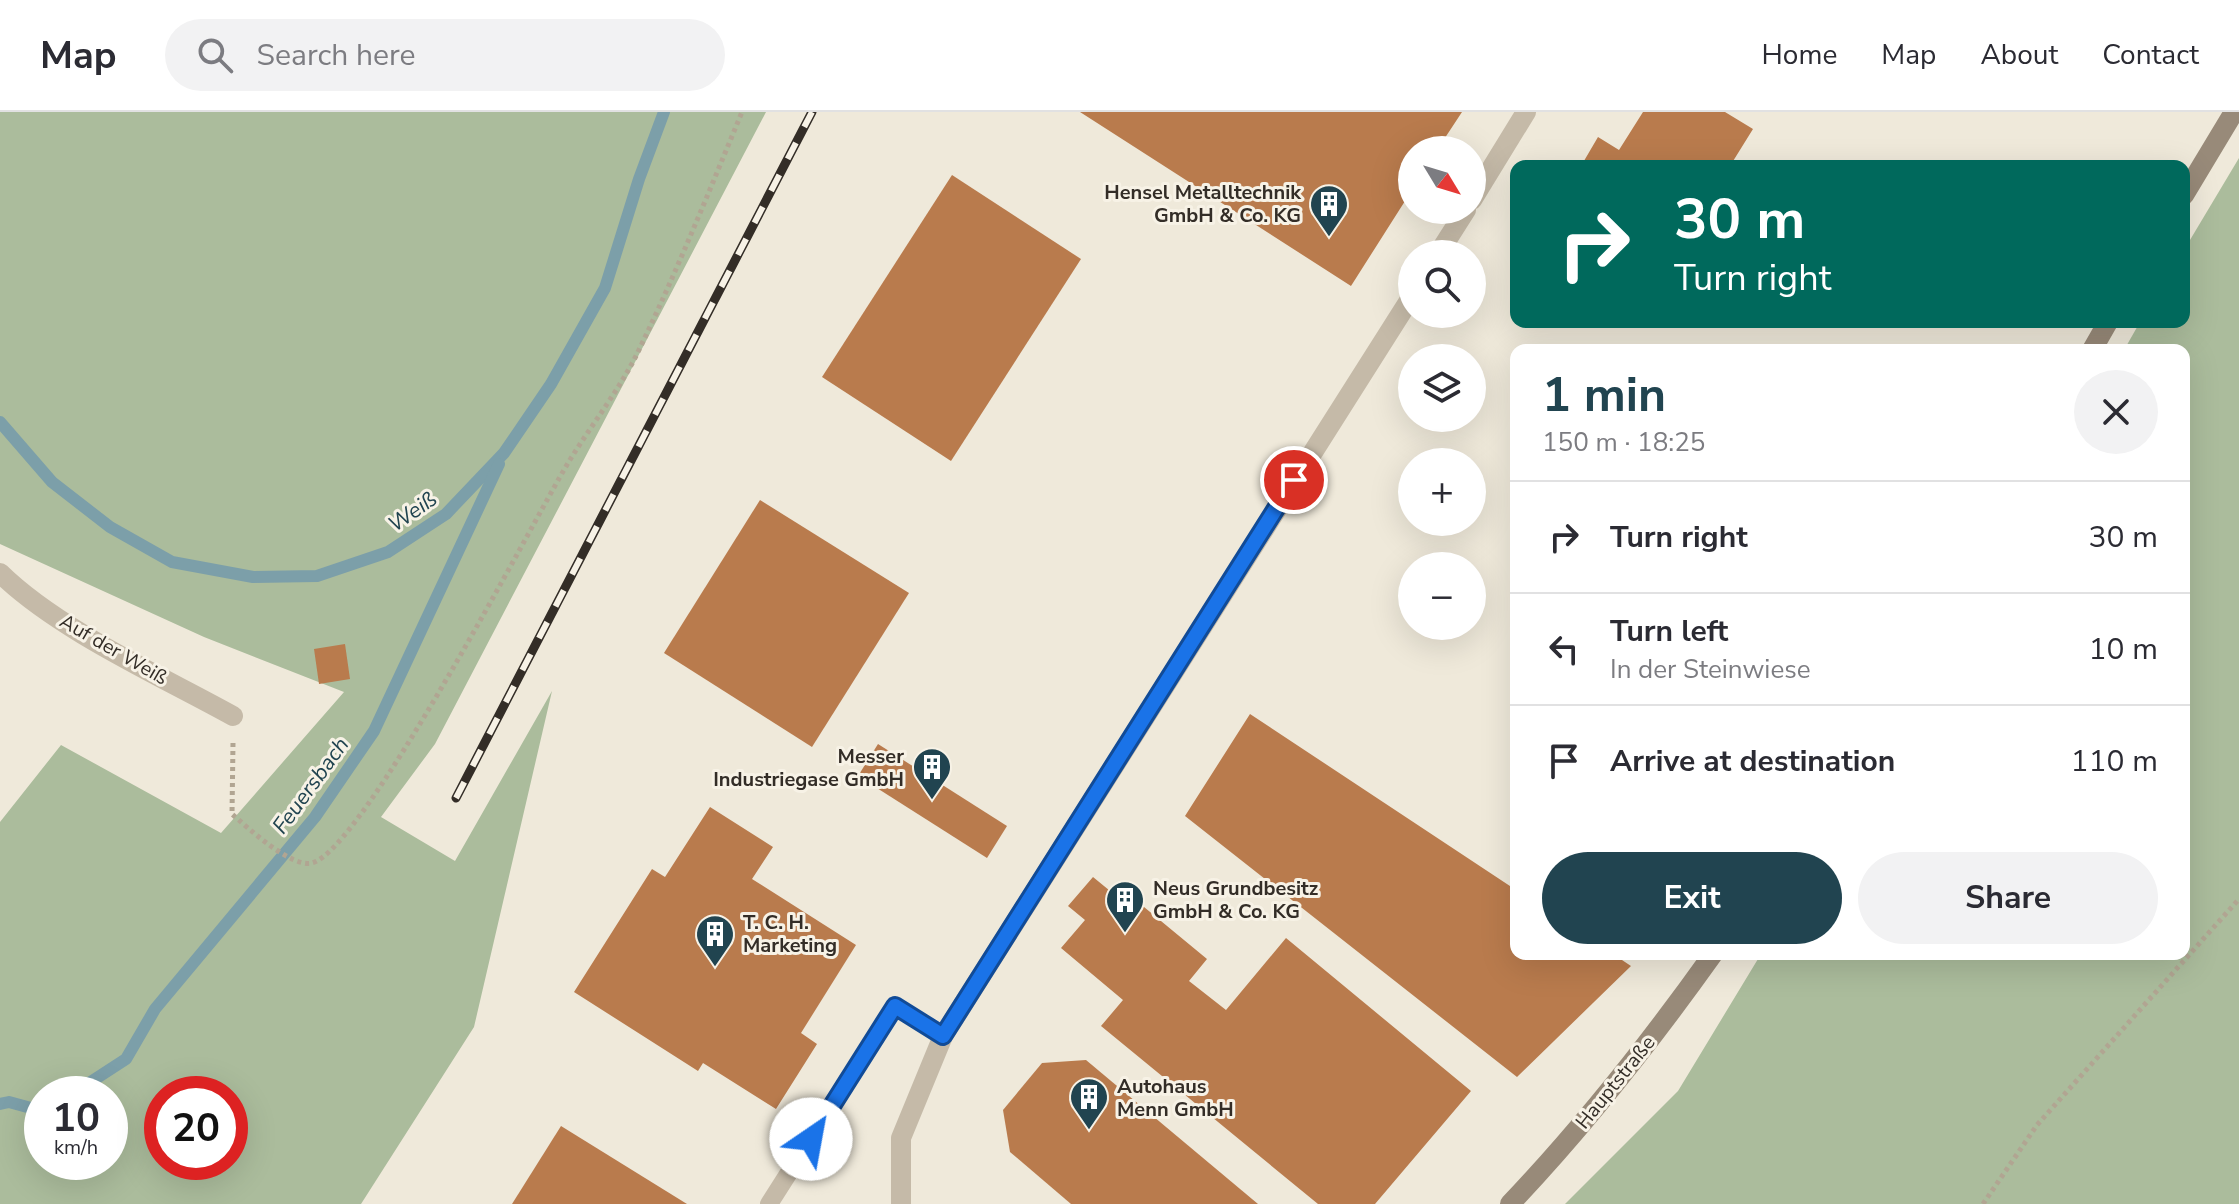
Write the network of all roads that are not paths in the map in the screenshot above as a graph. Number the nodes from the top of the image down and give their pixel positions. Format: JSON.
{"nodes":[{"id":1,"x":1526,"y":112,"type":"edge"},
{"id":2,"x":2234,"y":112,"type":"edge"},
{"id":3,"x":1486,"y":177,"type":"edge"},
{"id":4,"x":2190,"y":185,"type":"edge"},
{"id":5,"x":1398,"y":318,"type":"edge"},
{"id":6,"x":0,"y":573,"type":"edge"},
{"id":7,"x":233,"y":716,"type":"road end"},
{"id":8,"x":1709,"y":960,"type":"edge"},
{"id":9,"x":943,"y":1036,"type":"junction"},
{"id":10,"x":769,"y":1204,"type":"edge"},
{"id":11,"x":901,"y":1204,"type":"edge"},
{"id":12,"x":1510,"y":1204,"type":"edge"}],
"edges":[{"from":1,"to":3,"type":"street"},
{"from":2,"to":4,"type":"main road"},
{"from":5,"to":9,"type":"street"},
{"from":6,"to":7,"type":"street","name":"Auf der Weiß"},
{"from":8,"to":12,"type":"main road","name":"Hauptstraße"},
{"from":9,"to":10,"type":"lane"},
{"from":9,"to":11,"type":"street"}]}
